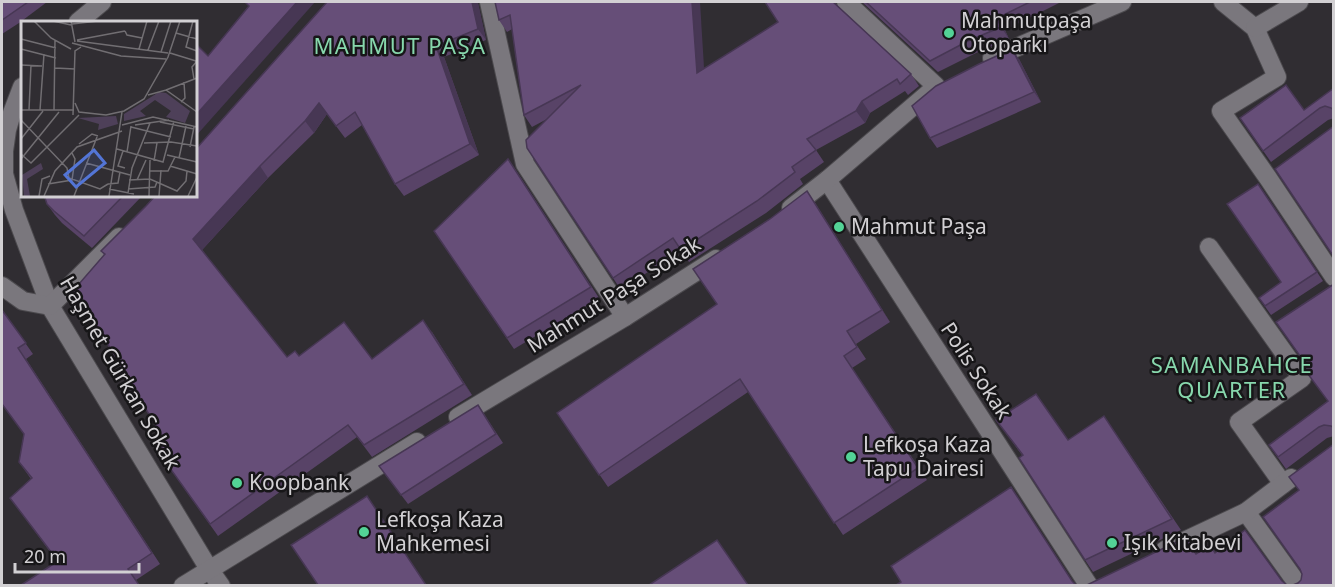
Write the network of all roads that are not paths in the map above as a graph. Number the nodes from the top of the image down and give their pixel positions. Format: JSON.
{"nodes":[{"id":1,"x":102,"y":2,"type":"edge"},
{"id":2,"x":489,"y":2,"type":"edge"},
{"id":3,"x":846,"y":2,"type":"edge"},
{"id":4,"x":1122,"y":2,"type":"edge"},
{"id":5,"x":1222,"y":2,"type":"edge"},
{"id":6,"x":1299,"y":2,"type":"edge"},
{"id":7,"x":79,"y":21,"type":"edge"},
{"id":8,"x":1255,"y":28,"type":"junction"},
{"id":9,"x":972,"y":68,"type":"edge"},
{"id":10,"x":954,"y":77,"type":"edge"},
{"id":11,"x":936,"y":86,"type":"junction"},
{"id":12,"x":21,"y":90,"type":"edge"},
{"id":13,"x":827,"y":180,"type":"junction"},
{"id":14,"x":782,"y":215,"type":"edge"},
{"id":15,"x":130,"y":226,"type":"edge"},
{"id":16,"x":1209,"y":247,"type":"dead end"},
{"id":17,"x":733,"y":248,"type":"edge"},
{"id":18,"x":1334,"y":277,"type":"edge"},
{"id":19,"x":2,"y":285,"type":"edge"},
{"id":20,"x":50,"y":306,"type":"junction"},
{"id":21,"x":625,"y":317,"type":"junction"},
{"id":22,"x":1286,"y":319,"type":"edge"},
{"id":23,"x":1268,"y":331,"type":"junction"},
{"id":24,"x":1308,"y":466,"type":"edge"},
{"id":25,"x":1282,"y":484,"type":"junction"},
{"id":26,"x":1246,"y":512,"type":"junction"},
{"id":27,"x":1152,"y":556,"type":"edge"},
{"id":28,"x":209,"y":569,"type":"junction"},
{"id":29,"x":1093,"y":584,"type":"edge"},
{"id":30,"x":183,"y":585,"type":"edge"},
{"id":31,"x":221,"y":585,"type":"edge"},
{"id":32,"x":1299,"y":585,"type":"edge"}],
"edges":[{"from":1,"to":7,"type":"street"},
{"from":2,"to":21,"type":"street"},
{"from":3,"to":11,"type":"street"},
{"from":4,"to":9,"type":"street"},
{"from":5,"to":8,"type":"street"},
{"from":6,"to":8,"type":"street"},
{"from":8,"to":18,"type":"street"},
{"from":10,"to":11,"type":"street"},
{"from":11,"to":13,"type":"street"},
{"from":12,"to":20,"type":"street","name":"Haşmet Gürkan Sokak"},
{"from":13,"to":14,"type":"street"},
{"from":13,"to":29,"type":"street","name":"Polis Sokak"},
{"from":15,"to":20,"type":"street"},
{"from":16,"to":23,"type":"street"},
{"from":17,"to":21,"type":"street","name":"Mahmut Paşa Sokak"},
{"from":19,"to":20,"type":"street"},
{"from":20,"to":28,"type":"street","name":"Haşmet Gürkan Sokak"},
{"from":21,"to":28,"type":"street","name":"Mahmut Paşa Sokak"},
{"from":22,"to":23,"type":"street"},
{"from":23,"to":25,"type":"street"},
{"from":24,"to":25,"type":"street"},
{"from":25,"to":26,"type":"street"},
{"from":26,"to":27,"type":"street"},
{"from":26,"to":32,"type":"street"},
{"from":28,"to":30,"type":"street","name":"Mahmut Paşa Sokak"},
{"from":28,"to":31,"type":"street","name":"Haşmet Gürkan Sokak"}]}
